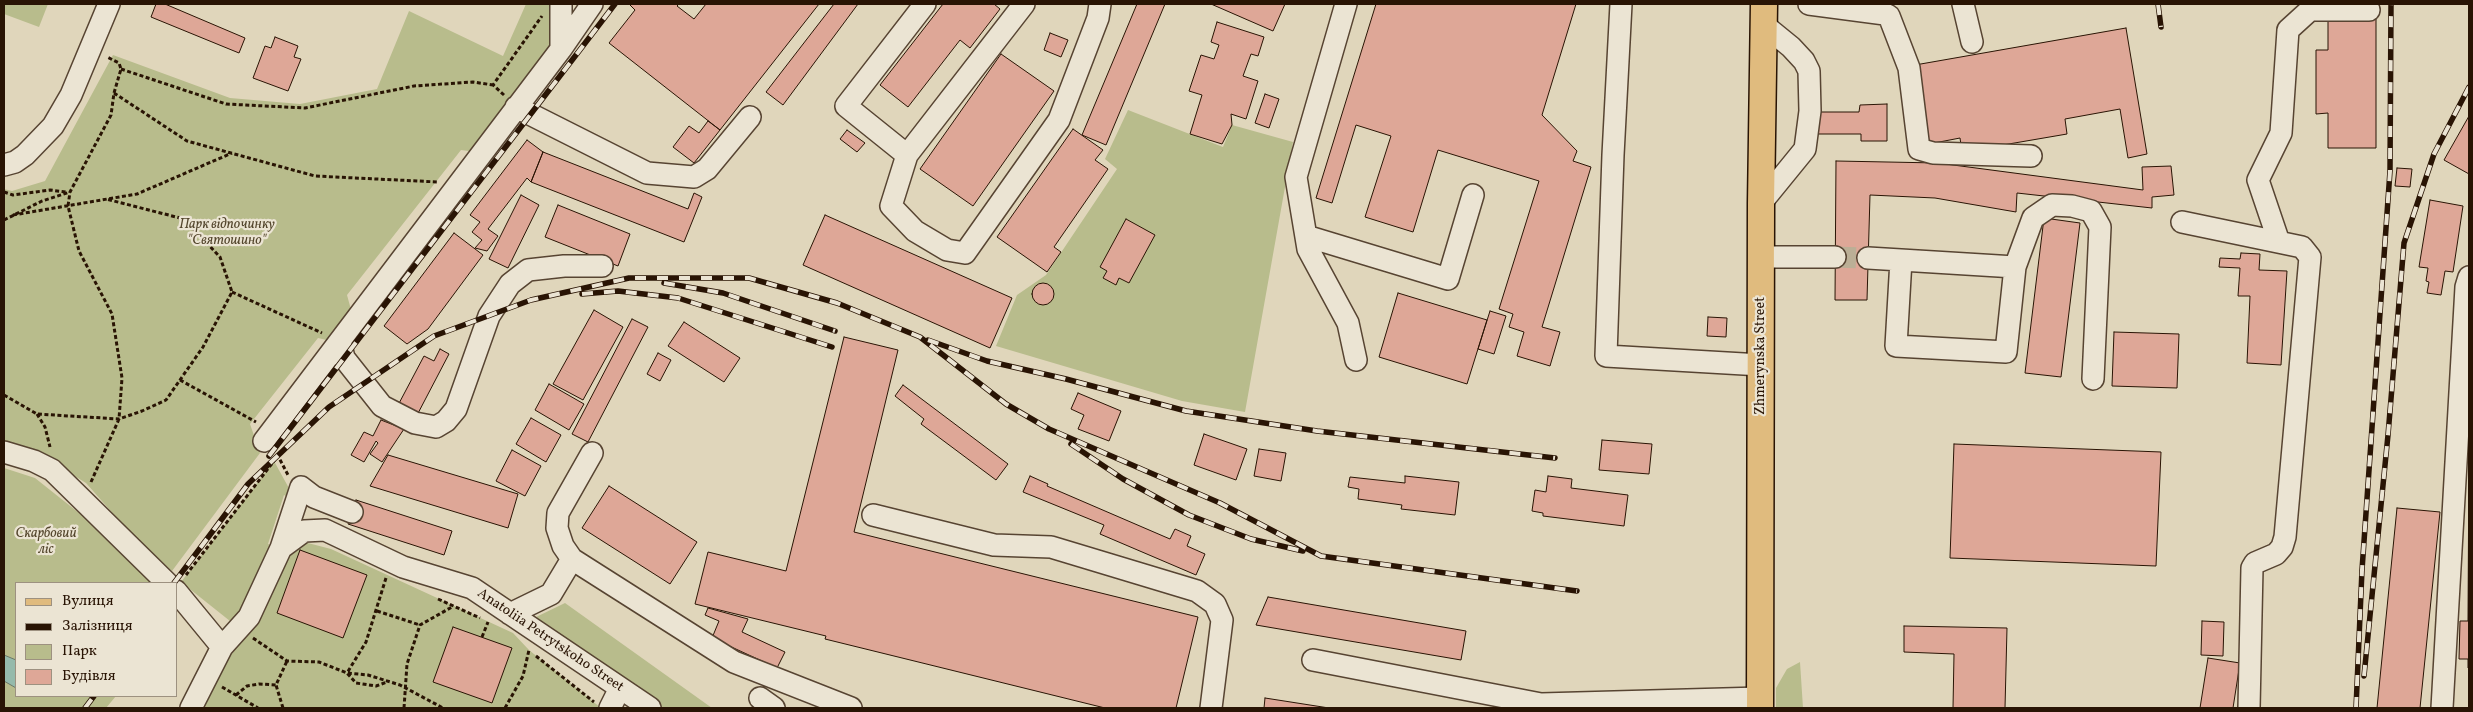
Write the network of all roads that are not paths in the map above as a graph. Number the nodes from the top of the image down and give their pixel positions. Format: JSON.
{"nodes":[{"id":1,"x":108,"y":4,"type":"edge"},
{"id":2,"x":592,"y":4,"type":"edge"},
{"id":3,"x":925,"y":4,"type":"edge"},
{"id":4,"x":1024,"y":4,"type":"edge"},
{"id":5,"x":1100,"y":4,"type":"edge"},
{"id":6,"x":1346,"y":4,"type":"edge"},
{"id":7,"x":1621,"y":4,"type":"edge"},
{"id":8,"x":1809,"y":4,"type":"edge"},
{"id":9,"x":1963,"y":4,"type":"edge"},
{"id":10,"x":553,"y":8,"type":"edge"},
{"id":11,"x":2369,"y":10,"type":"dead end"},
{"id":12,"x":1764,"y":14,"type":"edge"},
{"id":13,"x":1972,"y":42,"type":"dead end"},
{"id":14,"x":561,"y":48,"type":"junction"},
{"id":15,"x":516,"y":107,"type":"junction"},
{"id":16,"x":750,"y":117,"type":"dead end"},
{"id":17,"x":907,"y":155,"type":"junction"},
{"id":18,"x":2031,"y":156,"type":"dead end"},
{"id":19,"x":4,"y":165,"type":"edge"},
{"id":20,"x":1473,"y":195,"type":"dead end"},
{"id":21,"x":1761,"y":203,"type":"junction"},
{"id":22,"x":2182,"y":222,"type":"dead end"},
{"id":23,"x":1306,"y":236,"type":"junction"},
{"id":24,"x":2280,"y":242,"type":"junction"},
{"id":25,"x":1761,"y":257,"type":"junction"},
{"id":26,"x":1835,"y":257,"type":"tunnel mouth"},
{"id":27,"x":1868,"y":258,"type":"tunnel mouth"},
{"id":28,"x":1901,"y":260,"type":"junction"},
{"id":29,"x":602,"y":266,"type":"dead end"},
{"id":30,"x":2014,"y":267,"type":"junction"},
{"id":31,"x":2469,"y":278,"type":"edge"},
{"id":32,"x":340,"y":341,"type":"junction"},
{"id":33,"x":1356,"y":360,"type":"dead end"},
{"id":34,"x":1761,"y":365,"type":"junction"},
{"id":35,"x":2465,"y":378,"type":"edge"},
{"id":36,"x":2093,"y":379,"type":"dead end"},
{"id":37,"x":268,"y":436,"type":"road end"},
{"id":38,"x":4,"y":452,"type":"edge"},
{"id":39,"x":592,"y":453,"type":"dead end"},
{"id":40,"x":352,"y":512,"type":"dead end"},
{"id":41,"x":873,"y":515,"type":"dead end"},
{"id":42,"x":281,"y":548,"type":"junction"},
{"id":43,"x":572,"y":559,"type":"junction"},
{"id":44,"x":171,"y":582,"type":"edge"},
{"id":45,"x":178,"y":590,"type":"edge"},
{"id":46,"x":503,"y":620,"type":"junction"},
{"id":47,"x":222,"y":647,"type":"junction"},
{"id":48,"x":1313,"y":660,"type":"dead end"},
{"id":49,"x":620,"y":688,"type":"junction"},
{"id":50,"x":1760,"y":703,"type":"edge"},
{"id":51,"x":191,"y":708,"type":"edge"},
{"id":52,"x":610,"y":708,"type":"edge"},
{"id":53,"x":650,"y":708,"type":"edge"},
{"id":54,"x":851,"y":708,"type":"edge"},
{"id":55,"x":1211,"y":708,"type":"edge"},
{"id":56,"x":2249,"y":708,"type":"edge"},
{"id":57,"x":2442,"y":708,"type":"edge"}],
"edges":[{"from":1,"to":19,"type":"street"},
{"from":2,"to":14,"type":"street"},
{"from":3,"to":17,"type":"street"},
{"from":4,"to":17,"type":"street"},
{"from":5,"to":17,"type":"street"},
{"from":6,"to":23,"type":"street"},
{"from":7,"to":34,"type":"street"},
{"from":8,"to":18,"type":"street"},
{"from":9,"to":13,"type":"street"},
{"from":10,"to":14,"type":"street"},
{"from":11,"to":24,"type":"street"},
{"from":12,"to":21,"type":"main road","name":"Zhmerynska Street"},
{"from":12,"to":21,"type":"street"},
{"from":14,"to":15,"type":"street"},
{"from":15,"to":16,"type":"street"},
{"from":15,"to":32,"type":"street"},
{"from":20,"to":23,"type":"street"},
{"from":21,"to":25,"type":"main road","name":"Zhmerynska Street"},
{"from":22,"to":24,"type":"street"},
{"from":23,"to":33,"type":"street"},
{"from":24,"to":56,"type":"street"},
{"from":25,"to":26,"type":"street"},
{"from":25,"to":34,"type":"main road","name":"Zhmerynska Street"},
{"from":27,"to":28,"type":"street"},
{"from":28,"to":30,"type":"street"},
{"from":28,"to":30,"type":"street"},
{"from":29,"to":32,"type":"street"},
{"from":30,"to":36,"type":"street"},
{"from":31,"to":35,"type":"street"},
{"from":32,"to":37,"type":"street"},
{"from":34,"to":50,"type":"main road","name":"Zhmerynska Street"},
{"from":35,"to":57,"type":"street"},
{"from":38,"to":44,"type":"street"},
{"from":39,"to":43,"type":"street"},
{"from":40,"to":42,"type":"street"},
{"from":41,"to":55,"type":"street"},
{"from":42,"to":46,"type":"street","name":"Anatoliia Petrytskoho Street"},
{"from":42,"to":47,"type":"street","name":"Anatoliia Petrytskoho Street"},
{"from":43,"to":46,"type":"street"},
{"from":43,"to":54,"type":"street"},
{"from":45,"to":47,"type":"street"},
{"from":46,"to":49,"type":"street","name":"Anatoliia Petrytskoho Street"},
{"from":47,"to":51,"type":"street","name":"Anatoliia Petrytskoho Street"},
{"from":48,"to":50,"type":"street"},
{"from":49,"to":52,"type":"street"},
{"from":49,"to":53,"type":"street","name":"Anatoliia Petrytskoho Street"}]}
